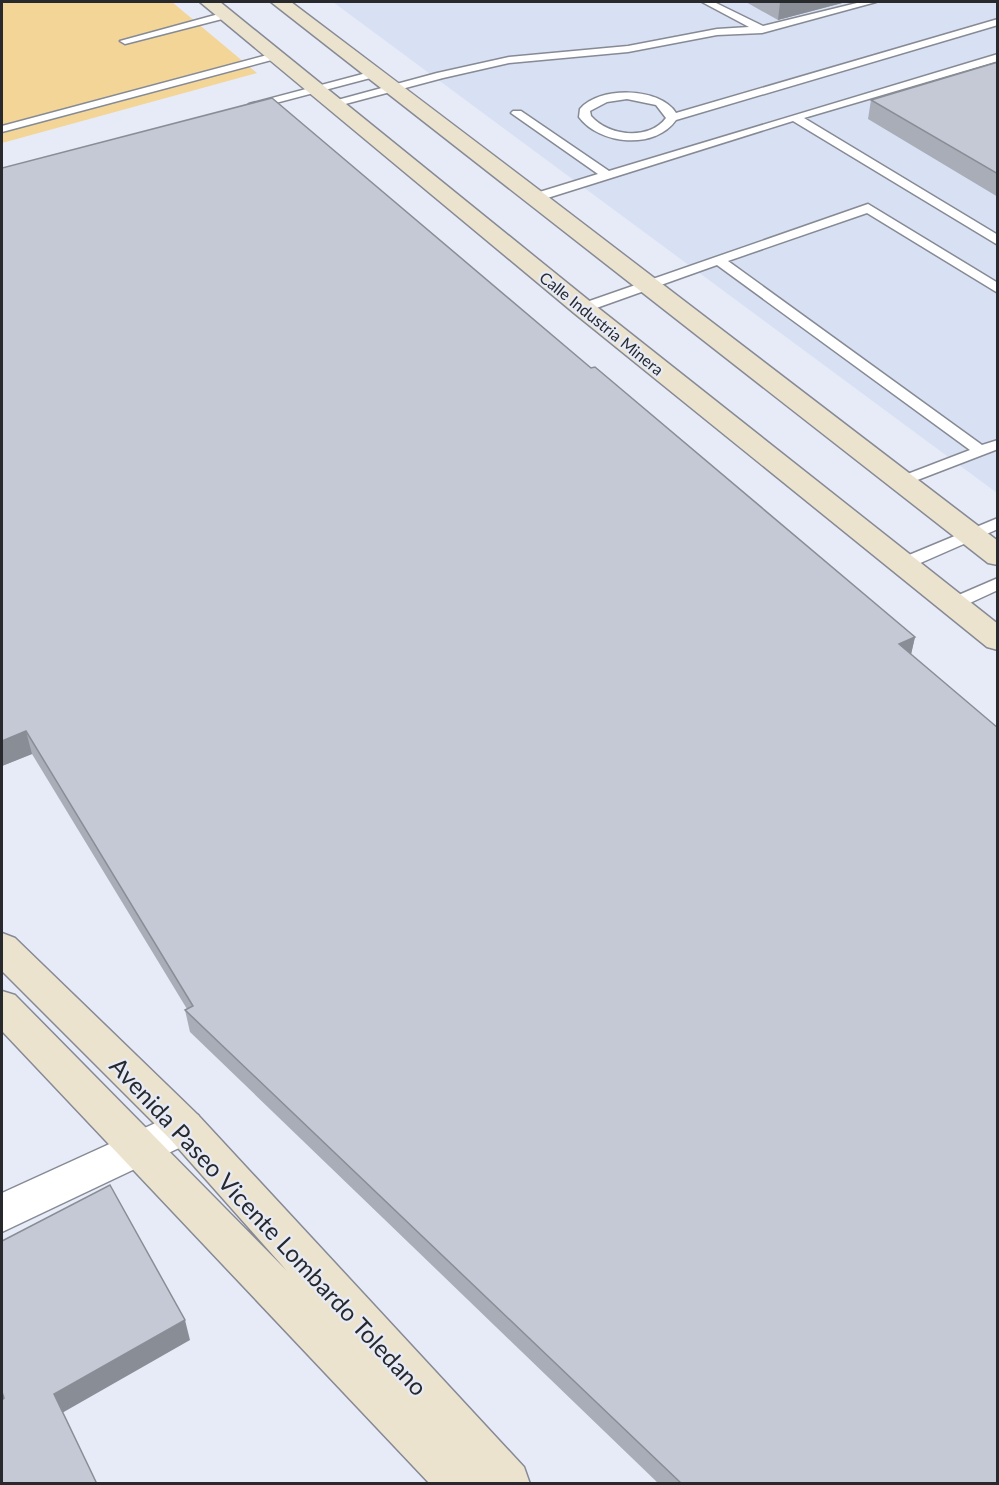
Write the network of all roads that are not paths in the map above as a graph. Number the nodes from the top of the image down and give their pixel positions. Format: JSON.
{"nodes":[{"id":1,"x":280,"y":2,"type":"edge"},
{"id":2,"x":707,"y":2,"type":"edge"},
{"id":3,"x":871,"y":2,"type":"edge"},
{"id":4,"x":217,"y":8,"type":"edge"},
{"id":5,"x":998,"y":22,"type":"edge"},
{"id":6,"x":762,"y":30,"type":"junction"},
{"id":7,"x":125,"y":41,"type":"dead end"},
{"id":8,"x":275,"y":56,"type":"junction"},
{"id":9,"x":995,"y":60,"type":"edge"},
{"id":10,"x":383,"y":81,"type":"junction"},
{"id":11,"x":325,"y":96,"type":"junction"},
{"id":12,"x":237,"y":110,"type":"edge"},
{"id":13,"x":517,"y":113,"type":"dead end"},
{"id":14,"x":794,"y":117,"type":"junction"},
{"id":15,"x":672,"y":118,"type":"junction"},
{"id":16,"x":2,"y":129,"type":"edge"},
{"id":17,"x":606,"y":174,"type":"junction"},
{"id":18,"x":537,"y":197,"type":"junction"},
{"id":19,"x":998,"y":241,"type":"edge"},
{"id":20,"x":719,"y":261,"type":"junction"},
{"id":21,"x":648,"y":286,"type":"junction"},
{"id":22,"x":998,"y":290,"type":"edge"},
{"id":23,"x":583,"y":308,"type":"junction"},
{"id":24,"x":998,"y":444,"type":"edge"},
{"id":25,"x":981,"y":451,"type":"junction"},
{"id":26,"x":902,"y":481,"type":"junction"},
{"id":27,"x":998,"y":523,"type":"edge"},
{"id":28,"x":970,"y":535,"type":"junction"},
{"id":29,"x":998,"y":556,"type":"edge"},
{"id":30,"x":903,"y":564,"type":"junction"},
{"id":31,"x":998,"y":583,"type":"edge"},
{"id":32,"x":953,"y":604,"type":"junction"},
{"id":33,"x":998,"y":640,"type":"edge"},
{"id":34,"x":2,"y":948,"type":"edge"},
{"id":35,"x":2,"y":1006,"type":"edge"},
{"id":36,"x":184,"y":1127,"type":"junction"},
{"id":37,"x":141,"y":1147,"type":"junction"},
{"id":38,"x":2,"y":1213,"type":"edge"},
{"id":39,"x":463,"y":1484,"type":"edge"},
{"id":40,"x":507,"y":1484,"type":"edge"}],
"edges":[{"from":1,"to":10,"type":"main road"},
{"from":2,"to":6,"type":"lane"},
{"from":3,"to":6,"type":"lane"},
{"from":4,"to":7,"type":"lane"},
{"from":4,"to":8,"type":"main road","name":"Calle Industria Minera"},
{"from":5,"to":15,"type":"lane"},
{"from":6,"to":10,"type":"lane"},
{"from":8,"to":11,"type":"main road","name":"Calle Industria Minera"},
{"from":8,"to":16,"type":"lane"},
{"from":9,"to":14,"type":"lane"},
{"from":10,"to":11,"type":"lane"},
{"from":10,"to":11,"type":"lane"},
{"from":10,"to":18,"type":"main road"},
{"from":11,"to":12,"type":"lane"},
{"from":11,"to":23,"type":"main road","name":"Calle Industria Minera"},
{"from":13,"to":17,"type":"lane"},
{"from":14,"to":17,"type":"lane"},
{"from":14,"to":19,"type":"lane"},
{"from":15,"to":15,"type":"lane"},
{"from":17,"to":18,"type":"lane"},
{"from":18,"to":21,"type":"main road"},
{"from":20,"to":21,"type":"lane"},
{"from":20,"to":22,"type":"lane"},
{"from":20,"to":25,"type":"lane"},
{"from":21,"to":23,"type":"lane"},
{"from":21,"to":26,"type":"main road"},
{"from":23,"to":30,"type":"main road","name":"Calle Industria Minera"},
{"from":24,"to":25,"type":"lane"},
{"from":25,"to":26,"type":"lane"},
{"from":26,"to":28,"type":"main road"},
{"from":27,"to":28,"type":"lane"},
{"from":28,"to":29,"type":"main road"},
{"from":28,"to":30,"type":"lane"},
{"from":30,"to":32,"type":"main road","name":"Calle Industria Minera"},
{"from":31,"to":32,"type":"lane"},
{"from":32,"to":33,"type":"main road","name":"Calle Industria Minera"},
{"from":34,"to":36,"type":"main road","name":"Avenida Paseo Vicente Lombardo Toledano"},
{"from":35,"to":37,"type":"main road","name":"Avenida Paseo Vicente Lombardo Toledano"},
{"from":36,"to":37,"type":"street"},
{"from":36,"to":40,"type":"main road","name":"Avenida Paseo Vicente Lombardo Toledano"},
{"from":37,"to":38,"type":"street"},
{"from":37,"to":39,"type":"main road","name":"Avenida Paseo Vicente Lombardo Toledano"}]}
